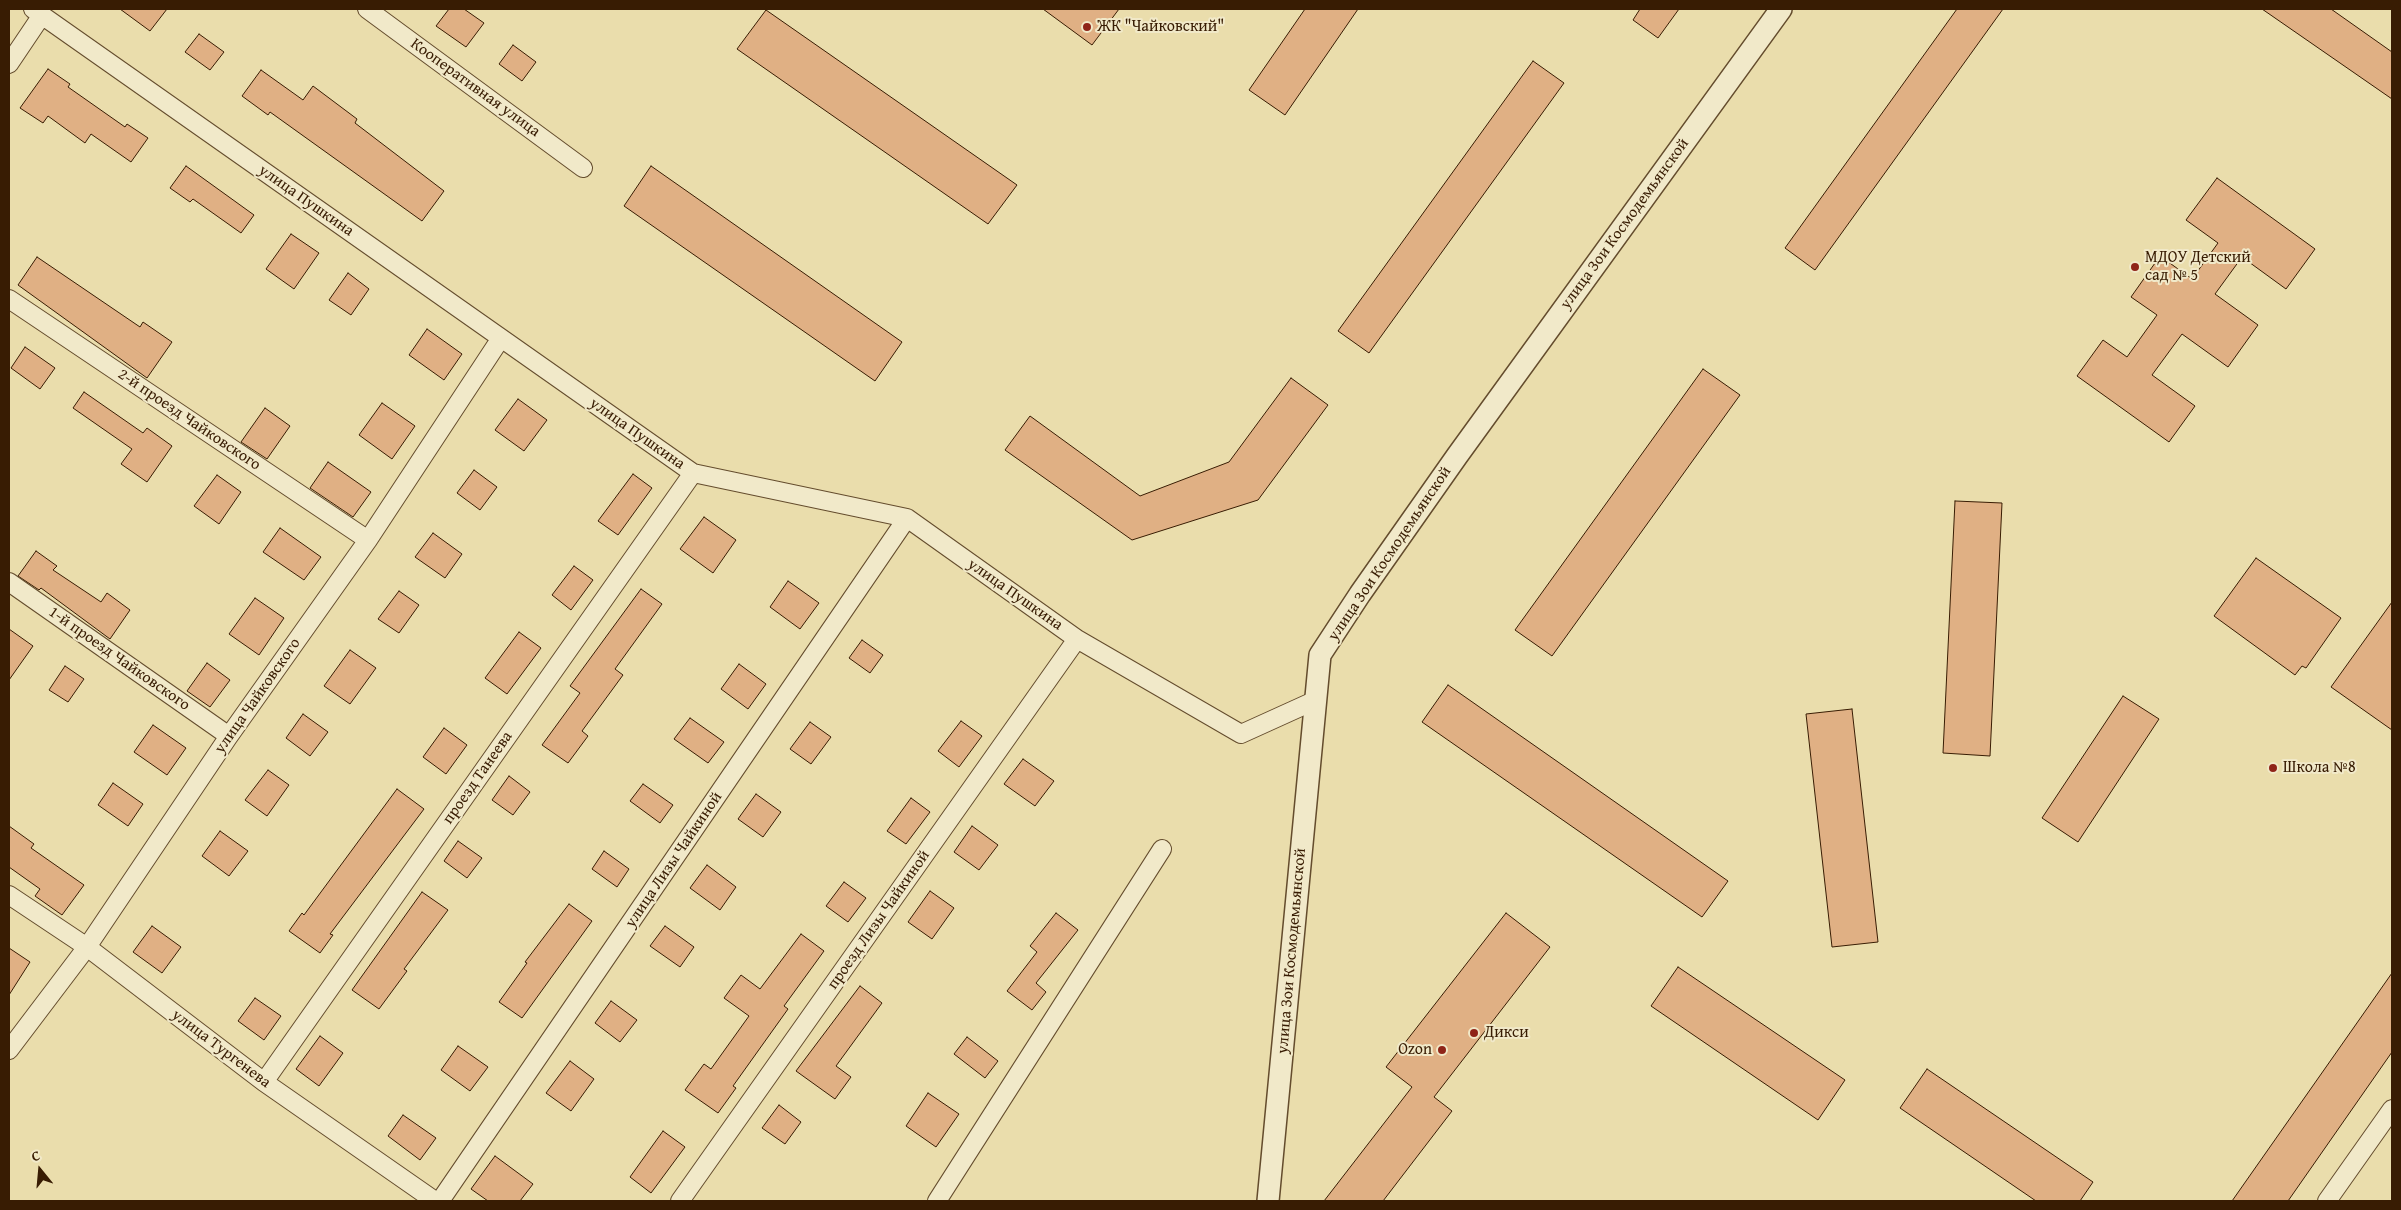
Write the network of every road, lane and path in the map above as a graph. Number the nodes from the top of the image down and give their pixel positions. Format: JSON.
{"nodes":[{"id":1,"x":367,"y":9,"type":"edge"},
{"id":2,"x":1781,"y":9,"type":"edge"},
{"id":3,"x":38,"y":12,"type":"edge"},
{"id":4,"x":9,"y":64,"type":"edge"},
{"id":5,"x":582,"y":168,"type":"dead end"},
{"id":6,"x":9,"y":299,"type":"edge"},
{"id":7,"x":500,"y":338,"type":"junction"},
{"id":8,"x":693,"y":473,"type":"junction"},
{"id":9,"x":907,"y":518,"type":"junction"},
{"id":10,"x":368,"y":540,"type":"junction"},
{"id":11,"x":9,"y":582,"type":"edge"},
{"id":12,"x":1077,"y":640,"type":"junction"},
{"id":13,"x":1316,"y":700,"type":"junction"},
{"id":14,"x":229,"y":736,"type":"junction"},
{"id":15,"x":1162,"y":849,"type":"dead end"},
{"id":16,"x":9,"y":895,"type":"edge"},
{"id":17,"x":87,"y":947,"type":"junction"},
{"id":18,"x":9,"y":1050,"type":"edge"},
{"id":19,"x":264,"y":1082,"type":"junction"},
{"id":20,"x":2392,"y":1109,"type":"edge"},
{"id":21,"x":435,"y":1201,"type":"edge"},
{"id":22,"x":440,"y":1201,"type":"edge"},
{"id":23,"x":680,"y":1201,"type":"edge"},
{"id":24,"x":936,"y":1201,"type":"edge"},
{"id":25,"x":1268,"y":1201,"type":"edge"},
{"id":26,"x":2327,"y":1201,"type":"edge"}],
"edges":[{"from":1,"to":5,"type":"street","name":"Кооперативная улица"},
{"from":2,"to":13,"type":"street","name":"улица Зои Космодемьянской"},
{"from":3,"to":4,"type":"street"},
{"from":3,"to":7,"type":"street","name":"улица Пушкина"},
{"from":6,"to":10,"type":"street","name":"2-й проезд Чайковского"},
{"from":7,"to":8,"type":"street","name":"улица Пушкина"},
{"from":7,"to":10,"type":"street","name":"улица Чайковского"},
{"from":8,"to":9,"type":"street","name":"улица Пушкина"},
{"from":8,"to":19,"type":"street","name":"проезд Танеева"},
{"from":9,"to":12,"type":"street","name":"улица Пушкина"},
{"from":9,"to":22,"type":"street","name":"улица Лизы Чайкиной"},
{"from":10,"to":14,"type":"street","name":"улица Чайковского"},
{"from":11,"to":14,"type":"street","name":"1-й проезд Чайковского"},
{"from":12,"to":13,"type":"street","name":"улица Пушкина"},
{"from":12,"to":23,"type":"street","name":"проезд Лизы Чайкиной"},
{"from":13,"to":25,"type":"street","name":"улица Зои Космодемьянской"},
{"from":14,"to":17,"type":"street","name":"улица Чайковского"},
{"from":15,"to":24,"type":"street"},
{"from":16,"to":17,"type":"street","name":"улица Тургенева"},
{"from":17,"to":18,"type":"street","name":"улица Чайковского"},
{"from":17,"to":19,"type":"street","name":"улица Тургенева"},
{"from":19,"to":21,"type":"street","name":"улица Тургенева"},
{"from":20,"to":26,"type":"street"}]}
